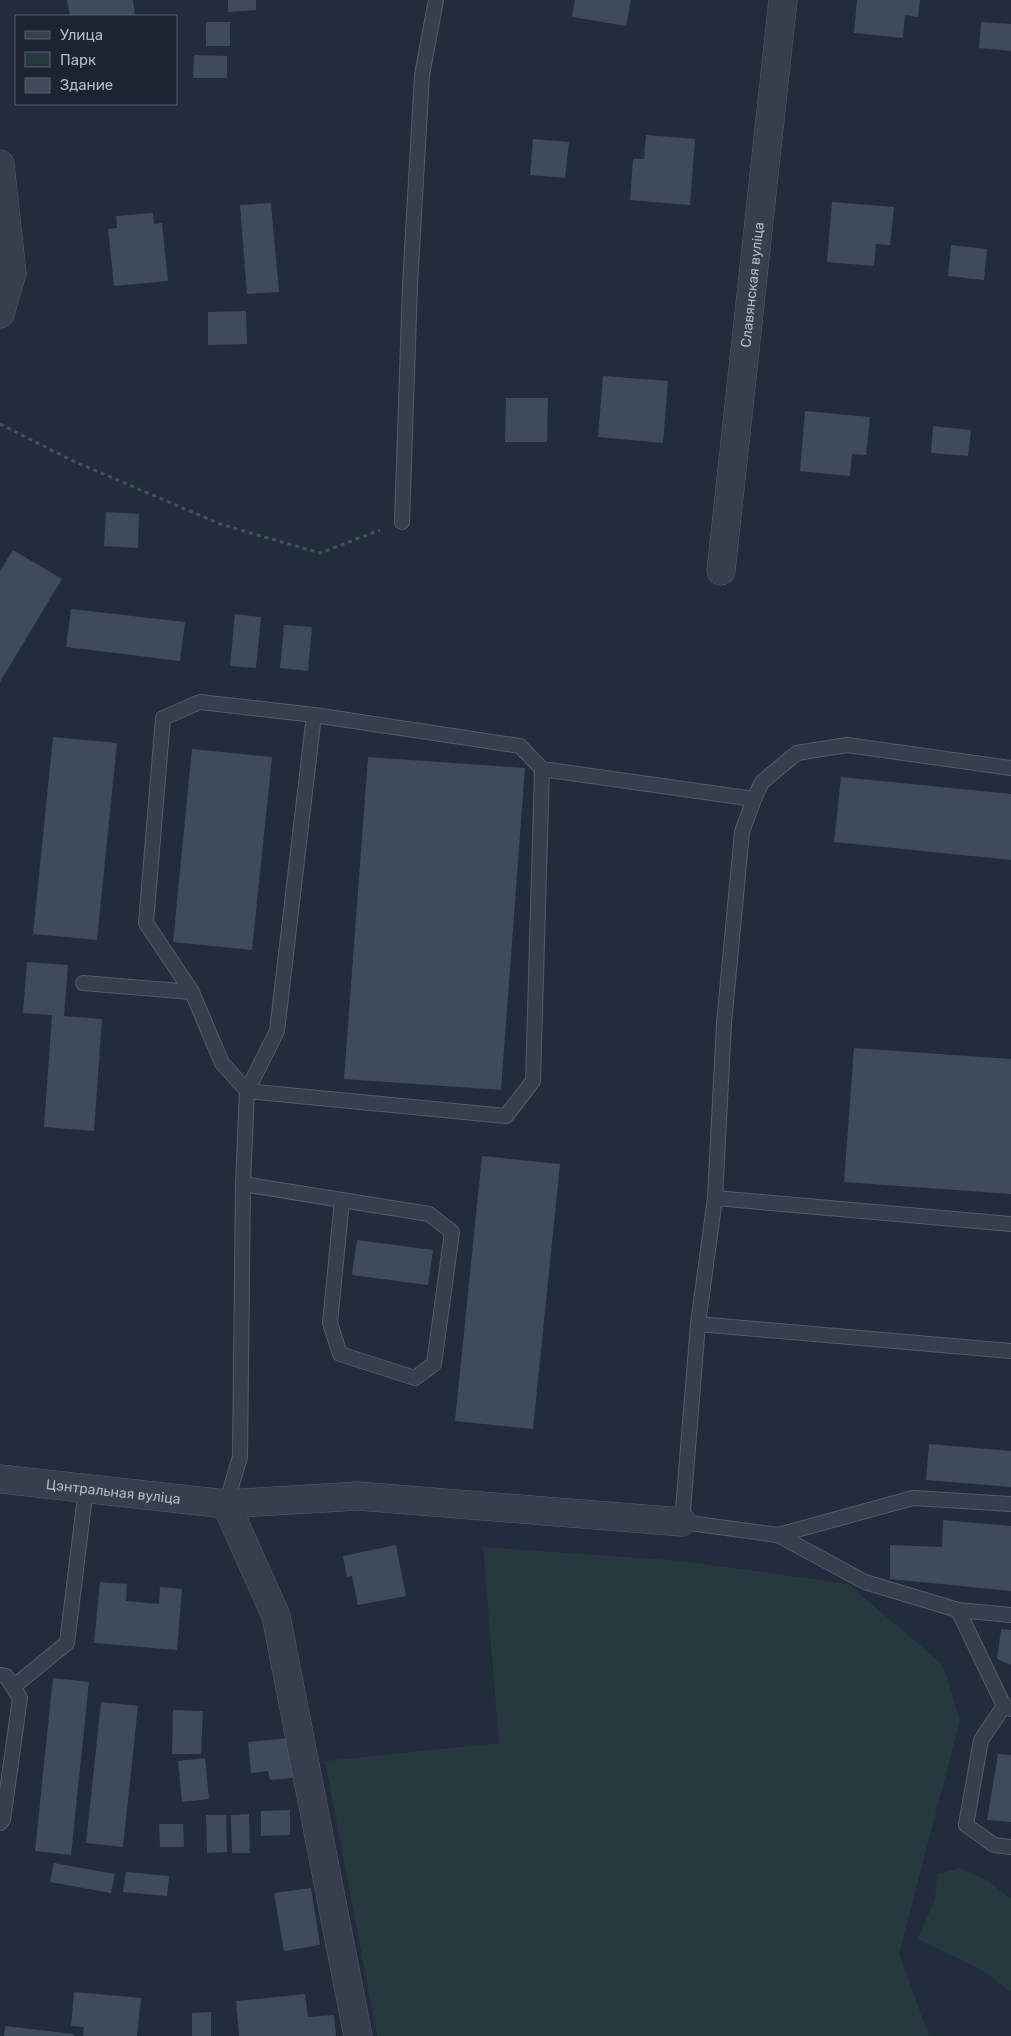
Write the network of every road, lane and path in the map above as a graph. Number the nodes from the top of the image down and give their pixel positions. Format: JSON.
{"nodes":[{"id":1,"x":436,"y":0,"type":"edge"},
{"id":2,"x":783,"y":0,"type":"edge"},
{"id":3,"x":0,"y":164,"type":"edge"},
{"id":4,"x":0,"y":314,"type":"edge"},
{"id":5,"x":0,"y":424,"type":"edge"},
{"id":6,"x":402,"y":522,"type":"joint"},
{"id":7,"x":721,"y":571,"type":"dead end"},
{"id":8,"x":314,"y":715,"type":"junction"},
{"id":9,"x":1011,"y":768,"type":"edge"},
{"id":10,"x":542,"y":769,"type":"junction"},
{"id":11,"x":754,"y":799,"type":"junction"},
{"id":12,"x":83,"y":983,"type":"dead end"},
{"id":13,"x":192,"y":992,"type":"junction"},
{"id":14,"x":247,"y":1091,"type":"junction"},
{"id":15,"x":243,"y":1184,"type":"junction"},
{"id":16,"x":715,"y":1198,"type":"junction"},
{"id":17,"x":342,"y":1200,"type":"junction"},
{"id":18,"x":1011,"y":1224,"type":"edge"},
{"id":19,"x":698,"y":1324,"type":"junction"},
{"id":20,"x":1011,"y":1351,"type":"edge"},
{"id":21,"x":0,"y":1478,"type":"edge"},
{"id":22,"x":86,"y":1488,"type":"junction"},
{"id":23,"x":226,"y":1504,"type":"junction"},
{"id":24,"x":1011,"y":1504,"type":"edge"},
{"id":25,"x":682,"y":1522,"type":"junction"},
{"id":26,"x":778,"y":1535,"type":"junction"},
{"id":27,"x":958,"y":1610,"type":"junction"},
{"id":28,"x":1011,"y":1615,"type":"edge"},
{"id":29,"x":0,"y":1675,"type":"edge"},
{"id":30,"x":12,"y":1687,"type":"junction"},
{"id":31,"x":1008,"y":1708,"type":"edge"},
{"id":32,"x":0,"y":1823,"type":"edge"},
{"id":33,"x":1011,"y":1847,"type":"edge"},
{"id":34,"x":358,"y":2036,"type":"edge"}],
"edges":[{"from":1,"to":6,"type":"lane"},
{"from":2,"to":7,"type":"street","name":"Славянская вуліца"},
{"from":3,"to":4,"type":"street"},
{"from":5,"to":6,"type":"path"},
{"from":8,"to":10,"type":"lane"},
{"from":8,"to":13,"type":"lane"},
{"from":8,"to":14,"type":"lane"},
{"from":9,"to":11,"type":"lane"},
{"from":10,"to":11,"type":"lane"},
{"from":10,"to":14,"type":"lane"},
{"from":11,"to":16,"type":"lane"},
{"from":12,"to":13,"type":"lane"},
{"from":13,"to":14,"type":"lane"},
{"from":14,"to":15,"type":"lane"},
{"from":15,"to":17,"type":"lane"},
{"from":15,"to":23,"type":"lane"},
{"from":16,"to":18,"type":"lane"},
{"from":16,"to":19,"type":"lane"},
{"from":17,"to":17,"type":"lane"},
{"from":19,"to":20,"type":"lane"},
{"from":19,"to":25,"type":"lane"},
{"from":21,"to":22,"type":"street","name":"Цэнтральная вуліца"},
{"from":22,"to":23,"type":"street","name":"Цэнтральная вуліца"},
{"from":22,"to":30,"type":"lane"},
{"from":23,"to":25,"type":"street","name":"Цэнтральная вуліца"},
{"from":23,"to":34,"type":"street"},
{"from":24,"to":26,"type":"lane"},
{"from":25,"to":26,"type":"lane"},
{"from":26,"to":27,"type":"lane"},
{"from":27,"to":28,"type":"lane"},
{"from":27,"to":31,"type":"lane"},
{"from":29,"to":30,"type":"lane"},
{"from":30,"to":32,"type":"lane"},
{"from":31,"to":33,"type":"lane"}]}
